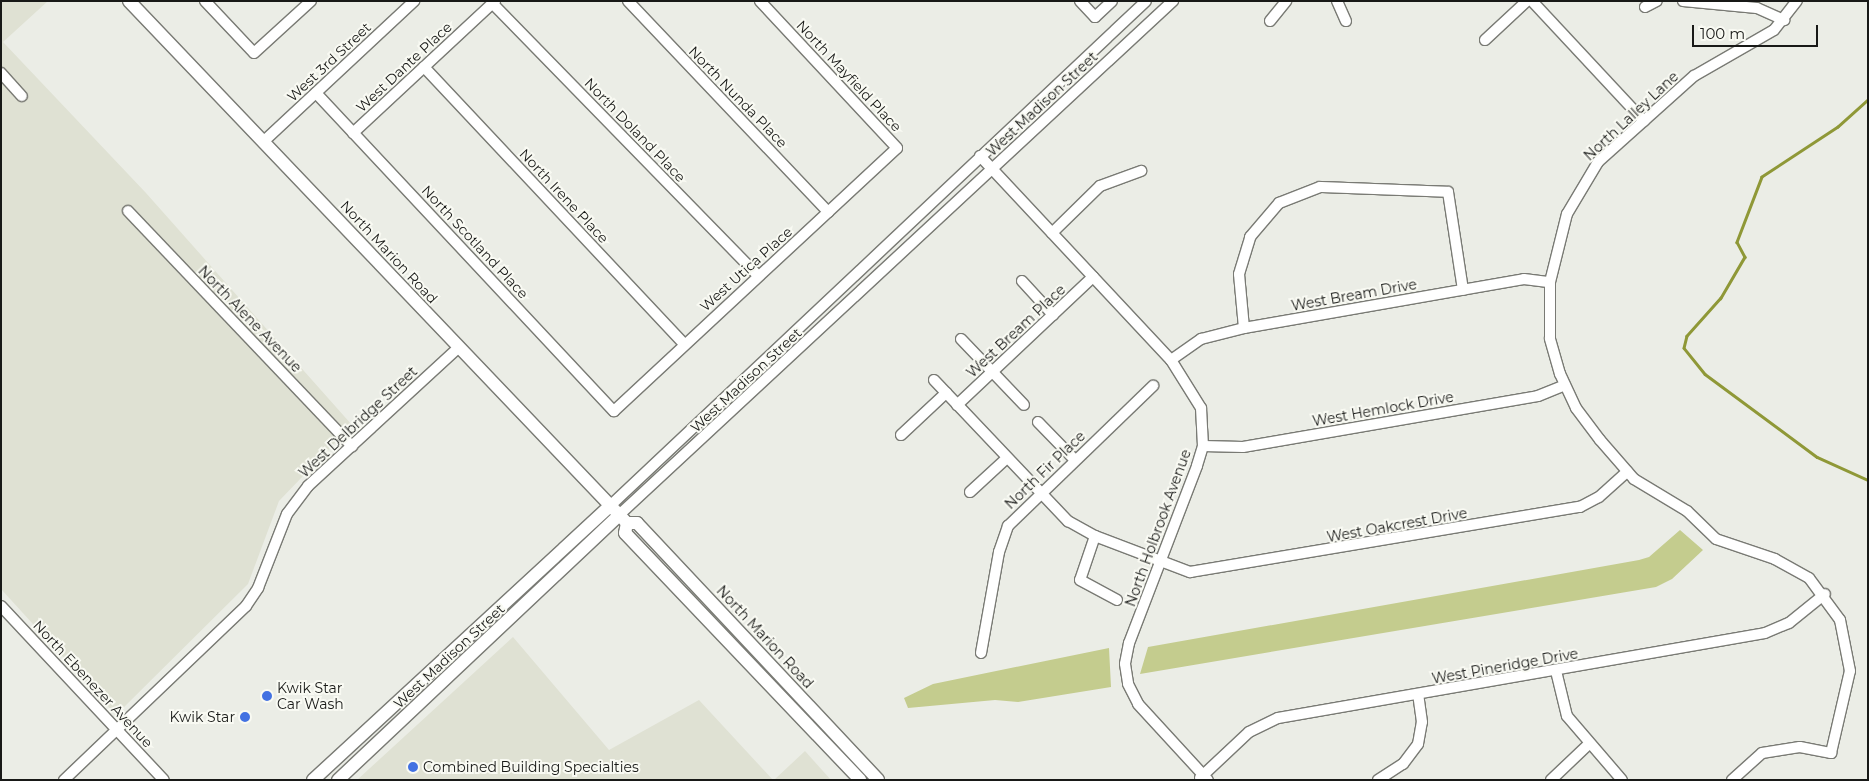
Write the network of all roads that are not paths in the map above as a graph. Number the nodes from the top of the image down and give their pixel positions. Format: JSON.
{"nodes":[{"id":1,"x":129,"y":1,"type":"edge"},
{"id":2,"x":205,"y":1,"type":"edge"},
{"id":3,"x":311,"y":1,"type":"edge"},
{"id":4,"x":414,"y":1,"type":"edge"},
{"id":5,"x":628,"y":1,"type":"edge"},
{"id":6,"x":760,"y":1,"type":"edge"},
{"id":7,"x":1080,"y":1,"type":"edge"},
{"id":8,"x":1112,"y":1,"type":"edge"},
{"id":9,"x":1146,"y":1,"type":"edge"},
{"id":10,"x":1173,"y":1,"type":"edge"},
{"id":11,"x":1286,"y":1,"type":"edge"},
{"id":12,"x":1337,"y":1,"type":"edge"},
{"id":13,"x":1527,"y":1,"type":"edge"},
{"id":14,"x":1532,"y":1,"type":"edge"},
{"id":15,"x":1657,"y":1,"type":"edge"},
{"id":16,"x":1683,"y":1,"type":"edge"},
{"id":17,"x":1797,"y":1,"type":"edge"},
{"id":18,"x":494,"y":2,"type":"edge"},
{"id":19,"x":1644,"y":7,"type":"dead end"},
{"id":20,"x":1784,"y":20,"type":"junction"},
{"id":21,"x":1270,"y":21,"type":"dead end"},
{"id":22,"x":1346,"y":21,"type":"dead end"},
{"id":23,"x":1485,"y":40,"type":"dead end"},
{"id":24,"x":424,"y":67,"type":"junction"},
{"id":25,"x":1,"y":73,"type":"edge"},
{"id":26,"x":316,"y":93,"type":"junction"},
{"id":27,"x":22,"y":96,"type":"dead end"},
{"id":28,"x":1644,"y":121,"type":"junction"},
{"id":29,"x":353,"y":133,"type":"junction"},
{"id":30,"x":263,"y":142,"type":"junction"},
{"id":31,"x":897,"y":148,"type":"joint"},
{"id":32,"x":980,"y":156,"type":"junction"},
{"id":33,"x":993,"y":170,"type":"junction"},
{"id":34,"x":1142,"y":171,"type":"dead end"},
{"id":35,"x":128,"y":211,"type":"dead end"},
{"id":36,"x":828,"y":212,"type":"junction"},
{"id":37,"x":1052,"y":233,"type":"junction"},
{"id":38,"x":758,"y":276,"type":"junction"},
{"id":39,"x":1093,"y":277,"type":"junction"},
{"id":40,"x":1022,"y":281,"type":"dead end"},
{"id":41,"x":1550,"y":282,"type":"junction"},
{"id":42,"x":1463,"y":290,"type":"junction"},
{"id":43,"x":1053,"y":315,"type":"junction"},
{"id":44,"x":1244,"y":328,"type":"junction"},
{"id":45,"x":961,"y":339,"type":"dead end"},
{"id":46,"x":684,"y":344,"type":"junction"},
{"id":47,"x":458,"y":348,"type":"junction"},
{"id":48,"x":1171,"y":360,"type":"junction"},
{"id":49,"x":992,"y":372,"type":"junction"},
{"id":50,"x":934,"y":380,"type":"dead end"},
{"id":51,"x":1565,"y":385,"type":"junction"},
{"id":52,"x":1153,"y":386,"type":"dead end"},
{"id":53,"x":946,"y":393,"type":"junction"},
{"id":54,"x":957,"y":405,"type":"junction"},
{"id":55,"x":1024,"y":405,"type":"dead end"},
{"id":56,"x":614,"y":411,"type":"joint"},
{"id":57,"x":1038,"y":422,"type":"dead end"},
{"id":58,"x":901,"y":435,"type":"dead end"},
{"id":59,"x":352,"y":446,"type":"junction"},
{"id":60,"x":1203,"y":446,"type":"junction"},
{"id":61,"x":1007,"y":458,"type":"junction"},
{"id":62,"x":1075,"y":460,"type":"junction"},
{"id":63,"x":1627,"y":472,"type":"junction"},
{"id":64,"x":970,"y":492,"type":"dead end"},
{"id":65,"x":1039,"y":492,"type":"junction"},
{"id":66,"x":619,"y":515,"type":"junction"},
{"id":67,"x":1094,"y":536,"type":"junction"},
{"id":68,"x":1161,"y":563,"type":"junction"},
{"id":69,"x":1825,"y":594,"type":"junction"},
{"id":70,"x":1117,"y":600,"type":"dead end"},
{"id":71,"x":1,"y":606,"type":"edge"},
{"id":72,"x":981,"y":653,"type":"dead end"},
{"id":73,"x":1556,"y":672,"type":"junction"},
{"id":74,"x":1418,"y":695,"type":"junction"},
{"id":75,"x":117,"y":729,"type":"junction"},
{"id":76,"x":1589,"y":744,"type":"junction"},
{"id":77,"x":1204,"y":778,"type":"edge"},
{"id":78,"x":64,"y":780,"type":"edge"},
{"id":79,"x":164,"y":780,"type":"edge"},
{"id":80,"x":313,"y":780,"type":"edge"},
{"id":81,"x":338,"y":780,"type":"edge"},
{"id":82,"x":860,"y":780,"type":"edge"},
{"id":83,"x":878,"y":780,"type":"edge"},
{"id":84,"x":1378,"y":780,"type":"edge"},
{"id":85,"x":1551,"y":780,"type":"edge"},
{"id":86,"x":1622,"y":780,"type":"edge"},
{"id":87,"x":1732,"y":780,"type":"edge"}],
"edges":[{"from":1,"to":30,"type":"main road","name":"North Marion Road"},
{"from":2,"to":3,"type":"street"},
{"from":4,"to":26,"type":"street","name":"West 3rd Street"},
{"from":5,"to":36,"type":"street","name":"North Nunda Place"},
{"from":6,"to":31,"type":"street","name":"North Mayfield Place"},
{"from":7,"to":8,"type":"street"},
{"from":9,"to":32,"type":"street","name":"West Madison Street"},
{"from":10,"to":33,"type":"street","name":"West Madison Street"},
{"from":11,"to":21,"type":"street"},
{"from":12,"to":22,"type":"street"},
{"from":13,"to":23,"type":"street"},
{"from":14,"to":28,"type":"street"},
{"from":15,"to":19,"type":"street"},
{"from":16,"to":20,"type":"street"},
{"from":17,"to":20,"type":"street","name":"North Lalley Lane"},
{"from":18,"to":24,"type":"street","name":"West Dante Place"},
{"from":18,"to":38,"type":"street","name":"North Doland Place"},
{"from":20,"to":28,"type":"street","name":"North Lalley Lane"},
{"from":24,"to":29,"type":"street","name":"West Dante Place"},
{"from":24,"to":46,"type":"street","name":"North Irene Place"},
{"from":25,"to":27,"type":"street"},
{"from":26,"to":29,"type":"street","name":"North Scotland Place"},
{"from":26,"to":30,"type":"street","name":"West 3rd Street"},
{"from":28,"to":41,"type":"street","name":"North Lalley Lane"},
{"from":29,"to":56,"type":"street","name":"North Scotland Place"},
{"from":30,"to":47,"type":"main road","name":"North Marion Road"},
{"from":31,"to":36,"type":"street","name":"West Utica Place"},
{"from":32,"to":33,"type":"street","name":"North Holbrook Avenue"},
{"from":32,"to":66,"type":"street","name":"West Madison Street"},
{"from":33,"to":37,"type":"street","name":"North Holbrook Avenue"},
{"from":33,"to":66,"type":"street","name":"West Madison Street"},
{"from":34,"to":37,"type":"street"},
{"from":35,"to":59,"type":"street","name":"North Alene Avenue"},
{"from":36,"to":38,"type":"street","name":"West Utica Place"},
{"from":37,"to":39,"type":"street","name":"North Holbrook Avenue"},
{"from":38,"to":46,"type":"street","name":"West Utica Place"},
{"from":39,"to":43,"type":"street","name":"West Bream Place"},
{"from":39,"to":48,"type":"street","name":"North Holbrook Avenue"},
{"from":40,"to":43,"type":"street"},
{"from":41,"to":42,"type":"street","name":"West Bream Drive"},
{"from":41,"to":51,"type":"street","name":"North Lalley Lane"},
{"from":42,"to":44,"type":"street","name":"West Bream Drive"},
{"from":42,"to":44,"type":"street"},
{"from":43,"to":49,"type":"street","name":"West Bream Place"},
{"from":44,"to":48,"type":"street","name":"West Bream Drive"},
{"from":45,"to":49,"type":"street"},
{"from":46,"to":56,"type":"street","name":"West Utica Place"},
{"from":47,"to":59,"type":"street","name":"West Delbridge Street"},
{"from":47,"to":66,"type":"main road","name":"North Marion Road"},
{"from":48,"to":60,"type":"street","name":"North Holbrook Avenue"},
{"from":49,"to":54,"type":"street","name":"West Bream Place"},
{"from":49,"to":55,"type":"street"},
{"from":50,"to":53,"type":"street","name":"West Oakcrest Drive"},
{"from":51,"to":60,"type":"street","name":"West Hemlock Drive"},
{"from":51,"to":63,"type":"street","name":"North Lalley Lane"},
{"from":52,"to":62,"type":"street","name":"North Fir Place"},
{"from":53,"to":54,"type":"street","name":"West Oakcrest Drive"},
{"from":53,"to":58,"type":"street"},
{"from":54,"to":61,"type":"street","name":"West Oakcrest Drive"},
{"from":57,"to":62,"type":"street"},
{"from":59,"to":75,"type":"street","name":"West Delbridge Street"},
{"from":60,"to":68,"type":"street","name":"North Holbrook Avenue"},
{"from":61,"to":64,"type":"street"},
{"from":61,"to":65,"type":"street","name":"West Oakcrest Drive"},
{"from":62,"to":65,"type":"street","name":"North Fir Place"},
{"from":63,"to":68,"type":"street","name":"West Oakcrest Drive"},
{"from":63,"to":69,"type":"street","name":"North Lalley Lane"},
{"from":65,"to":67,"type":"street","name":"West Oakcrest Drive"},
{"from":65,"to":72,"type":"street","name":"North Fir Place"},
{"from":66,"to":80,"type":"main road","name":"West Madison Street"},
{"from":66,"to":81,"type":"main road","name":"West Madison Street"},
{"from":66,"to":82,"type":"main road","name":"North Marion Road"},
{"from":66,"to":83,"type":"main road","name":"North Marion Road"},
{"from":67,"to":68,"type":"street","name":"West Oakcrest Drive"},
{"from":67,"to":70,"type":"street"},
{"from":68,"to":77,"type":"street","name":"North Holbrook Avenue"},
{"from":69,"to":73,"type":"street","name":"West Pineridge Drive"},
{"from":69,"to":87,"type":"street","name":"North Lalley Lane"},
{"from":71,"to":75,"type":"street","name":"North Ebenezer Avenue"},
{"from":73,"to":74,"type":"street","name":"West Pineridge Drive"},
{"from":73,"to":76,"type":"street"},
{"from":74,"to":77,"type":"street","name":"West Pineridge Drive"},
{"from":74,"to":84,"type":"street"},
{"from":75,"to":78,"type":"street","name":"West Delbridge Street"},
{"from":75,"to":79,"type":"street","name":"North Ebenezer Avenue"},
{"from":76,"to":85,"type":"street"},
{"from":76,"to":86,"type":"street"}]}
